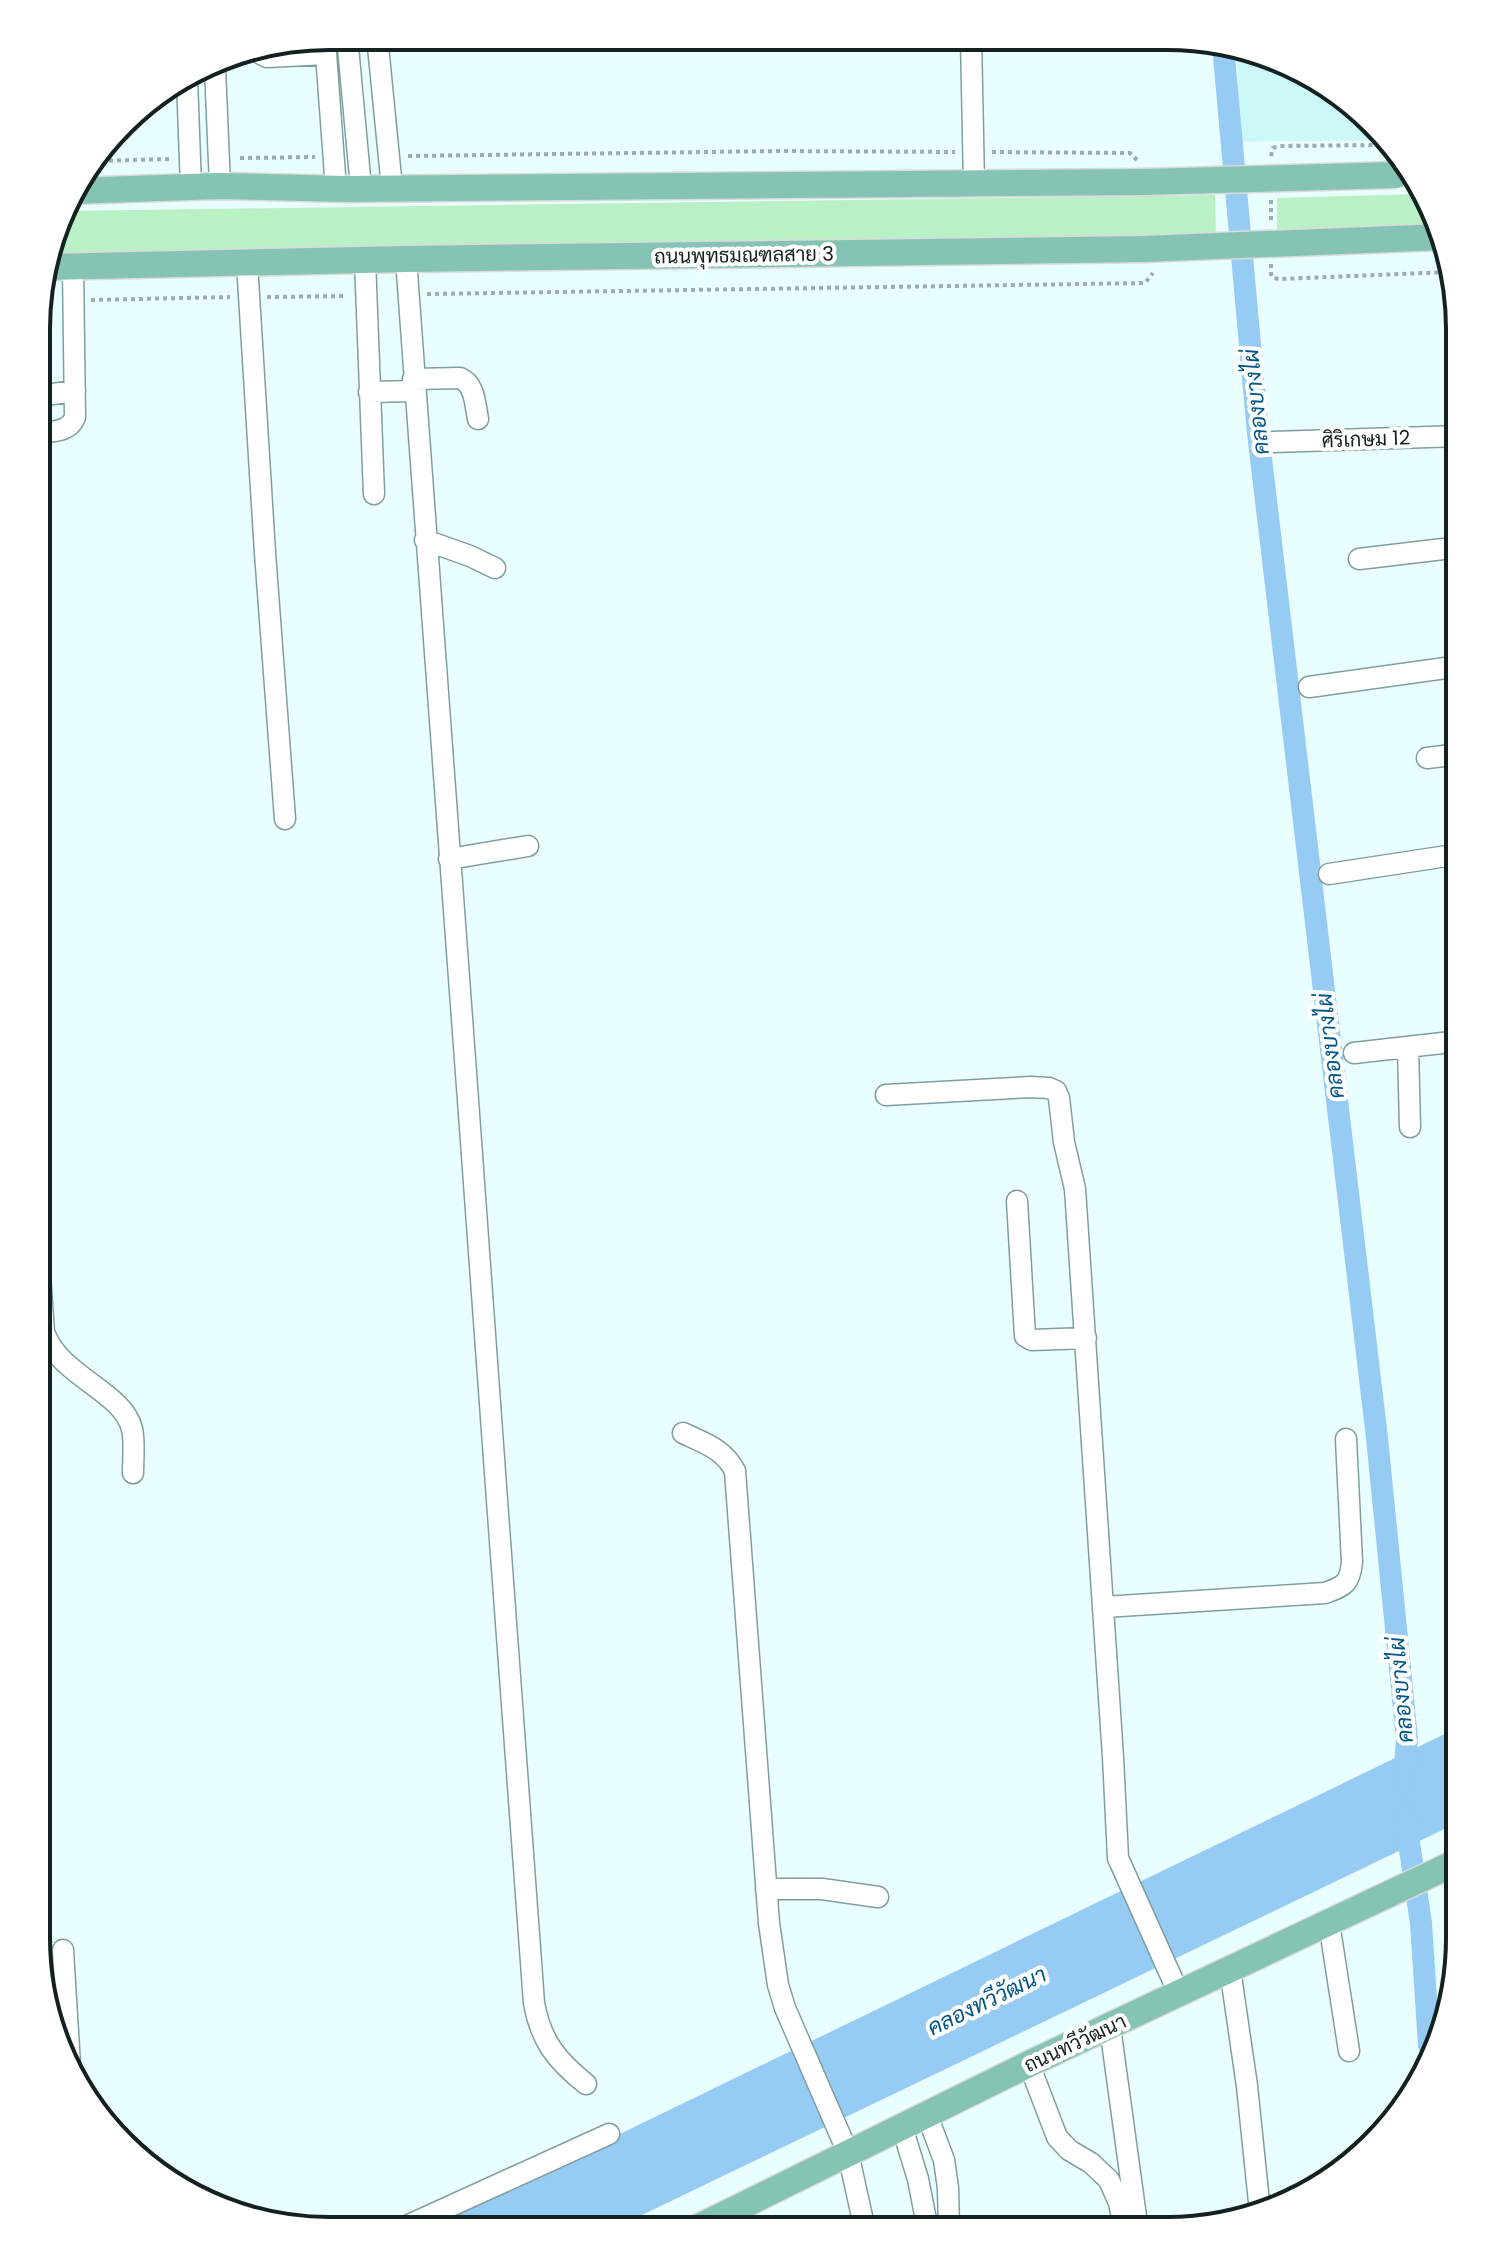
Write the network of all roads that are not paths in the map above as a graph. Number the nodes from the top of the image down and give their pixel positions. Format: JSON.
{"nodes":[{"id":1,"x":971,"y":50,"type":"edge"},
{"id":2,"x":325,"y":51,"type":"edge"},
{"id":3,"x":347,"y":51,"type":"edge"},
{"id":4,"x":378,"y":51,"type":"edge"},
{"id":5,"x":215,"y":74,"type":"edge"},
{"id":6,"x":187,"y":89,"type":"edge"},
{"id":7,"x":1398,"y":174,"type":"edge"},
{"id":8,"x":974,"y":184,"type":"junction"},
{"id":9,"x":220,"y":186,"type":"junction"},
{"id":10,"x":191,"y":188,"type":"junction"},
{"id":11,"x":349,"y":188,"type":"junction"},
{"id":12,"x":392,"y":188,"type":"junction"},
{"id":13,"x":88,"y":191,"type":"edge"},
{"id":14,"x":1430,"y":238,"type":"edge"},
{"id":15,"x":406,"y":259,"type":"junction"},
{"id":16,"x":365,"y":260,"type":"junction"},
{"id":17,"x":247,"y":263,"type":"junction"},
{"id":18,"x":57,"y":267,"type":"edge"},
{"id":19,"x":73,"y":267,"type":"junction"},
{"id":20,"x":413,"y":385,"type":"junction"},
{"id":21,"x":75,"y":391,"type":"junction"},
{"id":22,"x":369,"y":392,"type":"junction"},
{"id":23,"x":50,"y":394,"type":"edge"},
{"id":24,"x":478,"y":419,"type":"dead end"},
{"id":25,"x":50,"y":432,"type":"edge"},
{"id":26,"x":1446,"y":436,"type":"edge"},
{"id":27,"x":1273,"y":442,"type":"dead end"},
{"id":28,"x":374,"y":494,"type":"dead end"},
{"id":29,"x":425,"y":540,"type":"junction"},
{"id":30,"x":1446,"y":549,"type":"edge"},
{"id":31,"x":1359,"y":559,"type":"dead end"},
{"id":32,"x":495,"y":568,"type":"dead end"},
{"id":33,"x":1446,"y":668,"type":"edge"},
{"id":34,"x":1309,"y":687,"type":"dead end"},
{"id":35,"x":1446,"y":756,"type":"edge"},
{"id":36,"x":1427,"y":758,"type":"dead end"},
{"id":37,"x":285,"y":819,"type":"dead end"},
{"id":38,"x":528,"y":846,"type":"dead end"},
{"id":39,"x":1446,"y":856,"type":"edge"},
{"id":40,"x":449,"y":859,"type":"junction"},
{"id":41,"x":1329,"y":874,"type":"dead end"},
{"id":42,"x":1446,"y":1043,"type":"edge"},
{"id":43,"x":1408,"y":1047,"type":"junction"},
{"id":44,"x":1354,"y":1053,"type":"dead end"},
{"id":45,"x":886,"y":1095,"type":"dead end"},
{"id":46,"x":1410,"y":1127,"type":"dead end"},
{"id":47,"x":1017,"y":1201,"type":"dead end"},
{"id":48,"x":1086,"y":1338,"type":"junction"},
{"id":49,"x":50,"y":1347,"type":"edge"},
{"id":50,"x":683,"y":1433,"type":"dead end"},
{"id":51,"x":1346,"y":1439,"type":"dead end"},
{"id":52,"x":133,"y":1473,"type":"dead end"},
{"id":53,"x":1104,"y":1607,"type":"junction"},
{"id":54,"x":1445,"y":1867,"type":"edge"},
{"id":55,"x":766,"y":1889,"type":"junction"},
{"id":56,"x":878,"y":1897,"type":"dead end"},
{"id":57,"x":1329,"y":1923,"type":"junction"},
{"id":58,"x":63,"y":1950,"type":"dead end"},
{"id":59,"x":1230,"y":1969,"type":"junction"},
{"id":60,"x":1179,"y":1994,"type":"junction"},
{"id":61,"x":1110,"y":2027,"type":"junction"},
{"id":62,"x":68,"y":2036,"type":"edge"},
{"id":63,"x":1349,"y":2051,"type":"dead end"},
{"id":64,"x":1029,"y":2064,"type":"junction"},
{"id":65,"x":586,"y":2084,"type":"dead end"},
{"id":66,"x":927,"y":2115,"type":"junction"},
{"id":67,"x":902,"y":2127,"type":"junction"},
{"id":68,"x":609,"y":2134,"type":"dead end"},
{"id":69,"x":848,"y":2153,"type":"junction"},
{"id":70,"x":1259,"y":2201,"type":"edge"},
{"id":71,"x":436,"y":2217,"type":"edge"},
{"id":72,"x":719,"y":2217,"type":"edge"},
{"id":73,"x":862,"y":2217,"type":"edge"},
{"id":74,"x":925,"y":2217,"type":"edge"},
{"id":75,"x":949,"y":2217,"type":"edge"},
{"id":76,"x":1122,"y":2217,"type":"edge"},
{"id":77,"x":1136,"y":2217,"type":"edge"}],
"edges":[{"from":1,"to":8,"type":"street"},
{"from":2,"to":11,"type":"street"},
{"from":3,"to":11,"type":"street"},
{"from":4,"to":12,"type":"street"},
{"from":5,"to":9,"type":"street"},
{"from":6,"to":10,"type":"street"},
{"from":7,"to":8,"type":"main road","bridge":true},
{"from":8,"to":12,"type":"main road"},
{"from":9,"to":10,"type":"main road"},
{"from":9,"to":11,"type":"main road"},
{"from":10,"to":13,"type":"main road"},
{"from":11,"to":12,"type":"main road"},
{"from":14,"to":15,"type":"main road","name":"ถนนพุทธมณฑลสาย 3","bridge":true},
{"from":15,"to":16,"type":"main road","name":"ถนนพุทธมณฑลสาย 3"},
{"from":15,"to":20,"type":"street"},
{"from":16,"to":17,"type":"main road","name":"ถนนพุทธมณฑลสาย 3"},
{"from":16,"to":22,"type":"street"},
{"from":17,"to":19,"type":"main road","name":"ถนนพุทธมณฑลสาย 3"},
{"from":17,"to":37,"type":"street"},
{"from":18,"to":19,"type":"main road","name":"ถนนพุทธมณฑลสาย 3"},
{"from":19,"to":21,"type":"street"},
{"from":20,"to":22,"type":"street"},
{"from":20,"to":24,"type":"street"},
{"from":20,"to":29,"type":"street"},
{"from":21,"to":23,"type":"street"},
{"from":21,"to":25,"type":"street"},
{"from":22,"to":28,"type":"street"},
{"from":26,"to":27,"type":"street","name":"ศิริเกษม 12"},
{"from":29,"to":32,"type":"street"},
{"from":29,"to":40,"type":"street"},
{"from":30,"to":31,"type":"street"},
{"from":33,"to":34,"type":"street"},
{"from":35,"to":36,"type":"street"},
{"from":38,"to":40,"type":"street"},
{"from":39,"to":41,"type":"street"},
{"from":40,"to":65,"type":"street"},
{"from":42,"to":43,"type":"street"},
{"from":43,"to":44,"type":"street"},
{"from":43,"to":46,"type":"street"},
{"from":45,"to":48,"type":"street"},
{"from":47,"to":48,"type":"street"},
{"from":48,"to":53,"type":"street"},
{"from":49,"to":52,"type":"street"},
{"from":50,"to":55,"type":"street"},
{"from":51,"to":53,"type":"street"},
{"from":53,"to":60,"type":"street"},
{"from":54,"to":57,"type":"main road","name":"ถนนทวีวัฒนา"},
{"from":55,"to":56,"type":"street"},
{"from":55,"to":69,"type":"street"},
{"from":57,"to":59,"type":"main road","name":"ถนนทวีวัฒนา"},
{"from":57,"to":63,"type":"street"},
{"from":58,"to":62,"type":"street"},
{"from":59,"to":60,"type":"main road","name":"ถนนทวีวัฒนา"},
{"from":59,"to":70,"type":"street"},
{"from":60,"to":61,"type":"main road","name":"ถนนทวีวัฒนา"},
{"from":61,"to":64,"type":"main road","name":"ถนนทวีวัฒนา"},
{"from":61,"to":77,"type":"street"},
{"from":64,"to":66,"type":"main road","name":"ถนนทวีวัฒนา"},
{"from":64,"to":76,"type":"street"},
{"from":66,"to":67,"type":"main road","name":"ถนนทวีวัฒนา"},
{"from":66,"to":75,"type":"street"},
{"from":67,"to":69,"type":"main road","name":"ถนนทวีวัฒนา"},
{"from":67,"to":74,"type":"street"},
{"from":68,"to":71,"type":"street"},
{"from":69,"to":72,"type":"main road","name":"ถนนทวีวัฒนา"},
{"from":69,"to":73,"type":"street"}]}
